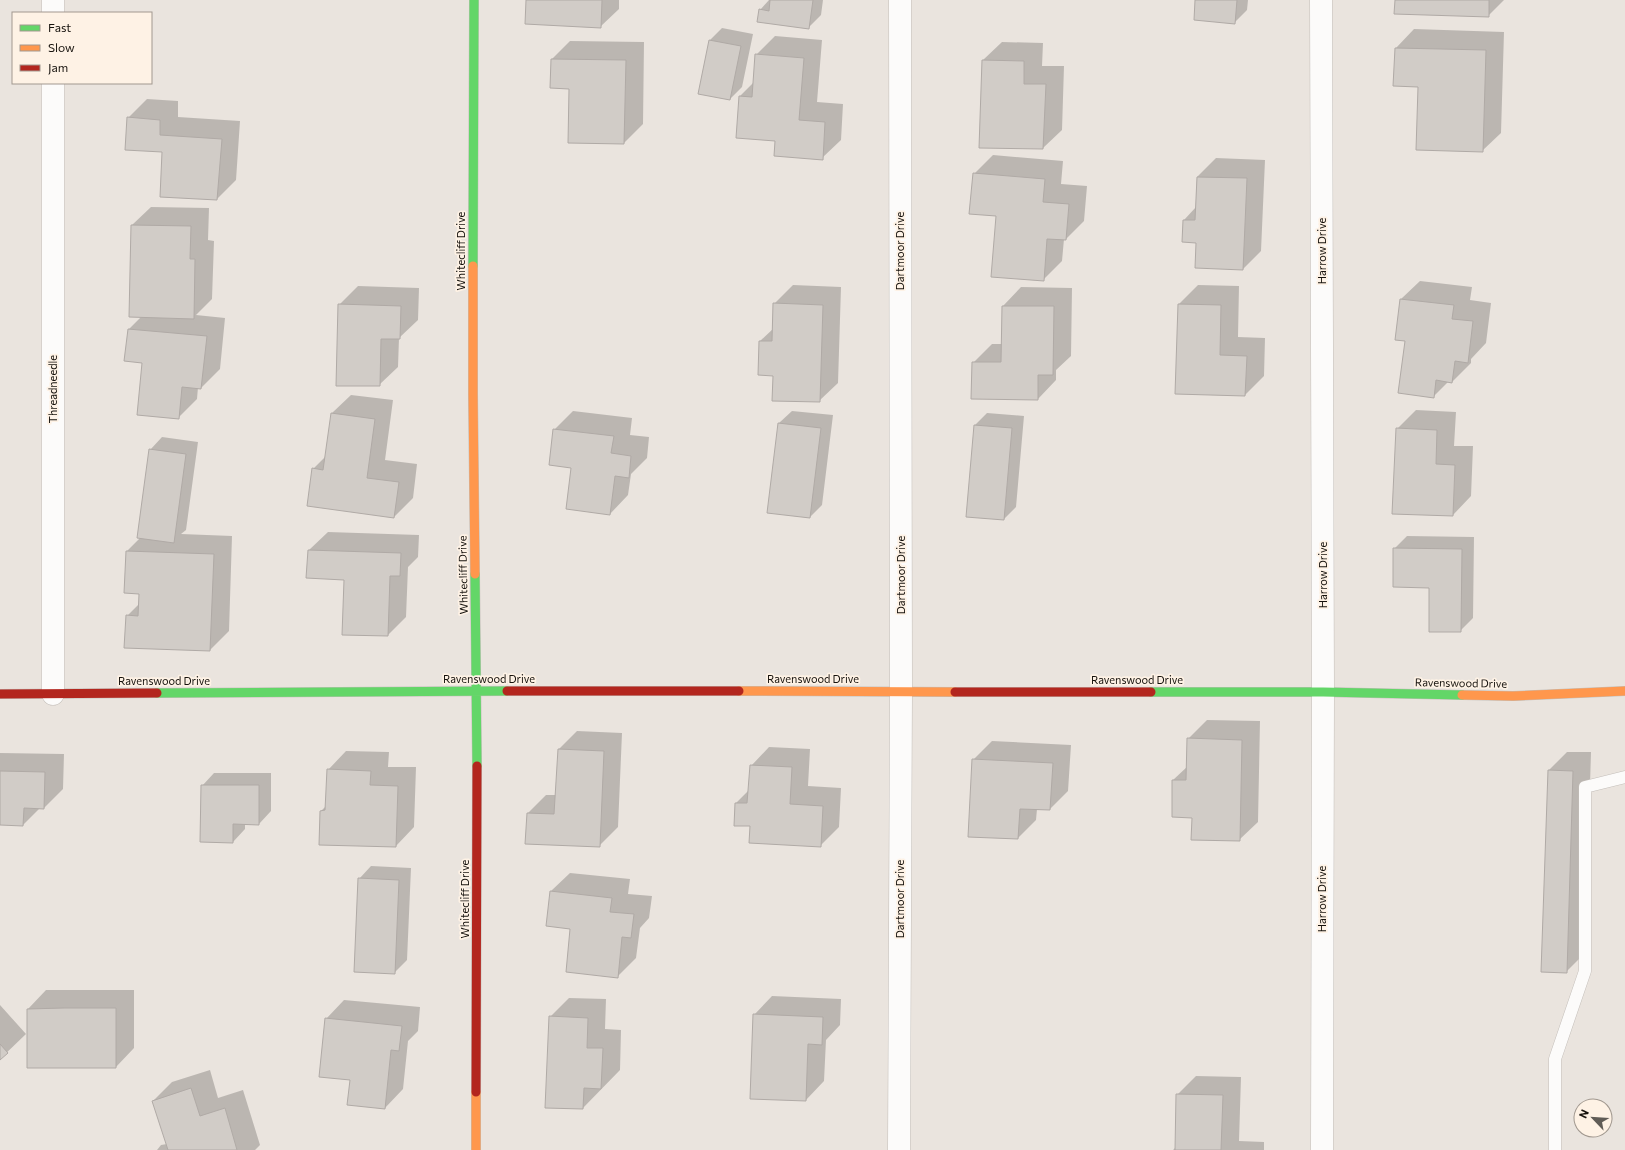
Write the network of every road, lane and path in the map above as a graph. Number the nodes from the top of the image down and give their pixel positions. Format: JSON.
{"nodes":[{"id":1,"x":53,"y":0,"type":"edge"},
{"id":2,"x":474,"y":0,"type":"edge"},
{"id":3,"x":900,"y":0,"type":"edge"},
{"id":4,"x":1321,"y":0,"type":"edge"},
{"id":5,"x":53,"y":12,"type":"edge"},
{"id":6,"x":53,"y":84,"type":"edge"},
{"id":7,"x":477,"y":691,"type":"junction"},
{"id":8,"x":1625,"y":691,"type":"edge"},
{"id":9,"x":901,"y":692,"type":"junction"},
{"id":10,"x":1323,"y":692,"type":"junction"},
{"id":11,"x":0,"y":694,"type":"edge"},
{"id":12,"x":53,"y":694,"type":"junction"},
{"id":13,"x":1625,"y":777,"type":"edge"},
{"id":14,"x":476,"y":1150,"type":"edge"},
{"id":15,"x":899,"y":1150,"type":"edge"},
{"id":16,"x":1322,"y":1150,"type":"edge"},
{"id":17,"x":1555,"y":1150,"type":"edge"}],
"edges":[{"from":1,"to":5,"type":"street"},
{"from":2,"to":7,"type":"street","name":"Whitecliff Drive"},
{"from":3,"to":9,"type":"street","name":"Dartmoor Drive"},
{"from":4,"to":10,"type":"street","name":"Harrow Drive"},
{"from":6,"to":12,"type":"street","name":"Threadneedle"},
{"from":7,"to":9,"type":"street","name":"Ravenswood Drive"},
{"from":7,"to":12,"type":"street","name":"Ravenswood Drive"},
{"from":7,"to":14,"type":"street","name":"Whitecliff Drive"},
{"from":8,"to":10,"type":"street","name":"Ravenswood Drive"},
{"from":9,"to":10,"type":"street","name":"Ravenswood Drive"},
{"from":9,"to":15,"type":"street","name":"Dartmoor Drive"},
{"from":10,"to":16,"type":"street","name":"Harrow Drive"},
{"from":11,"to":12,"type":"street","name":"Ravenswood Drive"},
{"from":13,"to":17,"type":"lane"}]}
